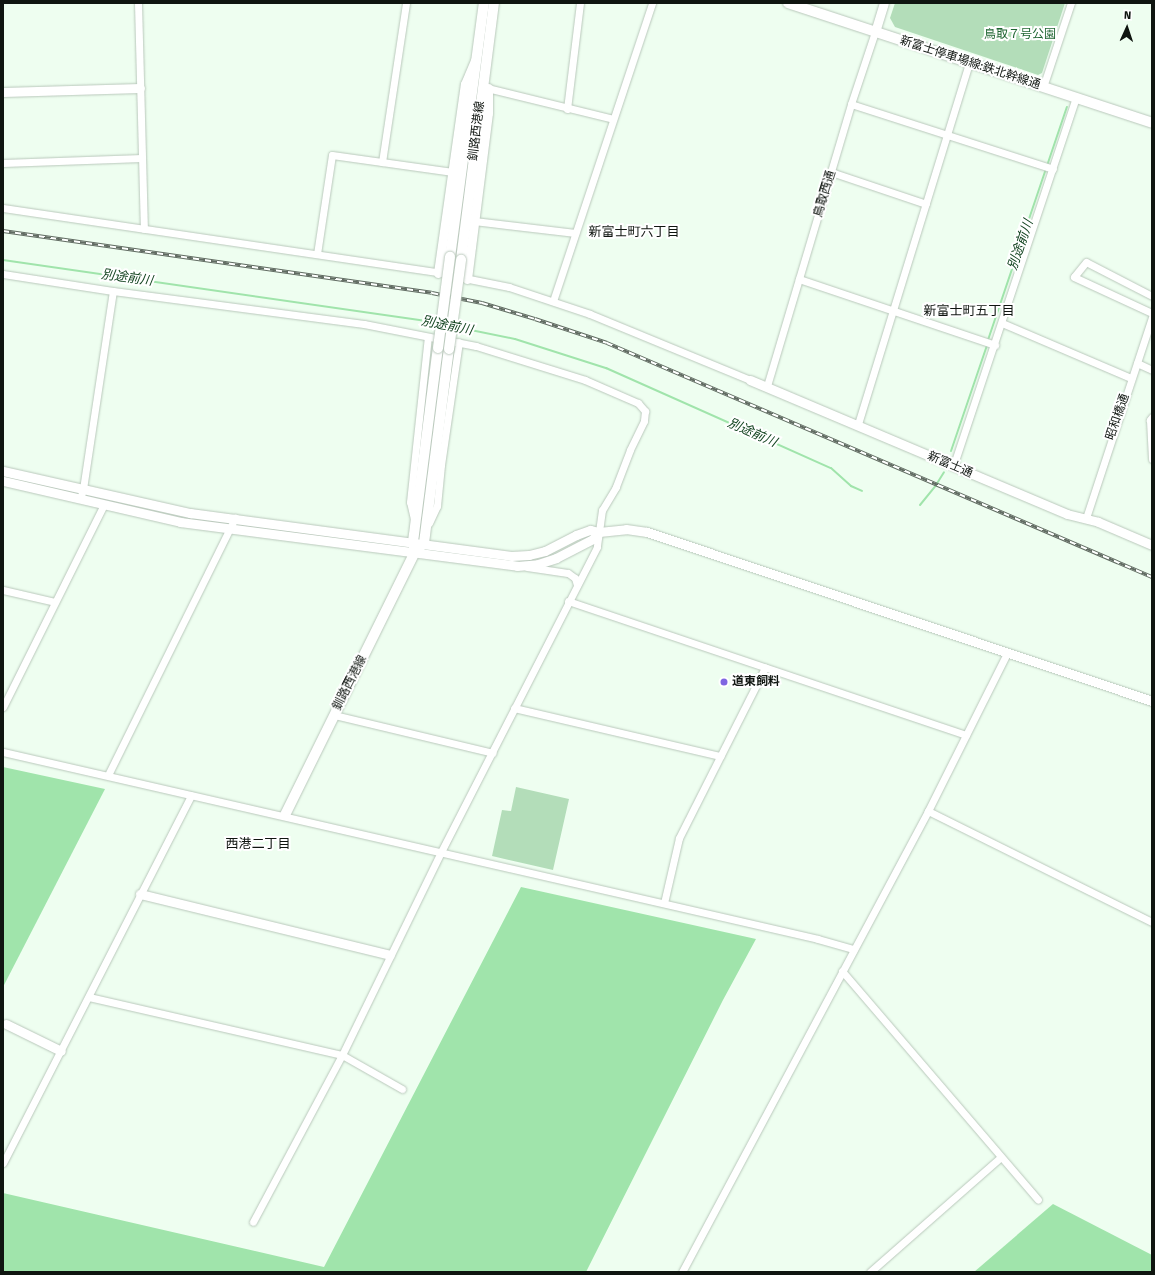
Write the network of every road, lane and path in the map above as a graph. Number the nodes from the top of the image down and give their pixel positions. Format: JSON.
{"nodes":[{"id":1,"x":138,"y":3,"type":"edge"},
{"id":2,"x":406,"y":3,"type":"edge"},
{"id":3,"x":484,"y":3,"type":"edge"},
{"id":4,"x":494,"y":3,"type":"edge"},
{"id":5,"x":580,"y":3,"type":"edge"},
{"id":6,"x":652,"y":3,"type":"edge"},
{"id":7,"x":788,"y":3,"type":"edge"},
{"id":8,"x":884,"y":3,"type":"edge"},
{"id":9,"x":1071,"y":3,"type":"edge"},
{"id":10,"x":875,"y":32,"type":"junction"},
{"id":11,"x":476,"y":56,"type":"junction"},
{"id":12,"x":969,"y":63,"type":"junction"},
{"id":13,"x":472,"y":85,"type":"junction"},
{"id":14,"x":1043,"y":87,"type":"junction"},
{"id":15,"x":140,"y":88,"type":"junction"},
{"id":16,"x":485,"y":88,"type":"junction"},
{"id":17,"x":3,"y":92,"type":"edge"},
{"id":18,"x":1076,"y":98,"type":"junction"},
{"id":19,"x":851,"y":104,"type":"junction"},
{"id":20,"x":567,"y":109,"type":"junction"},
{"id":21,"x":613,"y":119,"type":"junction"},
{"id":22,"x":1152,"y":123,"type":"edge"},
{"id":23,"x":947,"y":135,"type":"junction"},
{"id":24,"x":142,"y":158,"type":"junction"},
{"id":25,"x":382,"y":162,"type":"junction"},
{"id":26,"x":3,"y":163,"type":"edge"},
{"id":27,"x":1053,"y":169,"type":"junction"},
{"id":28,"x":453,"y":172,"type":"junction"},
{"id":29,"x":831,"y":172,"type":"junction"},
{"id":30,"x":926,"y":204,"type":"junction"},
{"id":31,"x":3,"y":208,"type":"edge"},
{"id":32,"x":474,"y":221,"type":"junction"},
{"id":33,"x":144,"y":229,"type":"junction"},
{"id":34,"x":575,"y":233,"type":"junction"},
{"id":35,"x":317,"y":254,"type":"junction"},
{"id":36,"x":438,"y":272,"type":"junction"},
{"id":37,"x":3,"y":274,"type":"edge"},
{"id":38,"x":467,"y":279,"type":"junction"},
{"id":39,"x":799,"y":279,"type":"junction"},
{"id":40,"x":113,"y":291,"type":"junction"},
{"id":41,"x":1152,"y":296,"type":"edge"},
{"id":42,"x":553,"y":302,"type":"junction"},
{"id":43,"x":893,"y":311,"type":"junction"},
{"id":44,"x":1152,"y":314,"type":"edge"},
{"id":45,"x":1152,"y":317,"type":"edge"},
{"id":46,"x":1002,"y":322,"type":"junction"},
{"id":47,"x":428,"y":337,"type":"junction"},
{"id":48,"x":459,"y":342,"type":"junction"},
{"id":49,"x":994,"y":345,"type":"junction"},
{"id":50,"x":1137,"y":363,"type":"junction"},
{"id":51,"x":1152,"y":370,"type":"edge"},
{"id":52,"x":1132,"y":378,"type":"junction"},
{"id":53,"x":750,"y":380,"type":"joint"},
{"id":54,"x":767,"y":386,"type":"junction"},
{"id":55,"x":1152,"y":416,"type":"edge"},
{"id":56,"x":858,"y":424,"type":"junction"},
{"id":57,"x":1152,"y":459,"type":"edge"},
{"id":58,"x":953,"y":467,"type":"junction"},
{"id":59,"x":3,"y":471,"type":"edge"},
{"id":60,"x":3,"y":481,"type":"edge"},
{"id":61,"x":83,"y":489,"type":"junction"},
{"id":62,"x":80,"y":499,"type":"junction"},
{"id":63,"x":104,"y":504,"type":"junction"},
{"id":64,"x":235,"y":518,"type":"junction"},
{"id":65,"x":1086,"y":518,"type":"junction"},
{"id":66,"x":230,"y":528,"type":"junction"},
{"id":67,"x":421,"y":528,"type":"junction"},
{"id":68,"x":599,"y":532,"type":"junction"},
{"id":69,"x":424,"y":543,"type":"junction"},
{"id":70,"x":1152,"y":545,"type":"edge"},
{"id":71,"x":414,"y":547,"type":"junction"},
{"id":72,"x":524,"y":566,"type":"junction"},
{"id":73,"x":577,"y":585,"type":"junction"},
{"id":74,"x":3,"y":590,"type":"edge"},
{"id":75,"x":568,"y":601,"type":"junction"},
{"id":76,"x":55,"y":602,"type":"junction"},
{"id":77,"x":1007,"y":653,"type":"junction"},
{"id":78,"x":765,"y":668,"type":"junction"},
{"id":79,"x":1152,"y":701,"type":"edge"},
{"id":80,"x":3,"y":707,"type":"edge"},
{"id":81,"x":514,"y":708,"type":"junction"},
{"id":82,"x":334,"y":715,"type":"junction"},
{"id":83,"x":966,"y":735,"type":"junction"},
{"id":84,"x":3,"y":752,"type":"edge"},
{"id":85,"x":493,"y":753,"type":"junction"},
{"id":86,"x":720,"y":756,"type":"junction"},
{"id":87,"x":108,"y":775,"type":"junction"},
{"id":88,"x":191,"y":795,"type":"junction"},
{"id":89,"x":928,"y":811,"type":"junction"},
{"id":90,"x":285,"y":815,"type":"junction"},
{"id":91,"x":441,"y":852,"type":"junction"},
{"id":92,"x":140,"y":894,"type":"junction"},
{"id":93,"x":664,"y":903,"type":"junction"},
{"id":94,"x":1152,"y":922,"type":"edge"},
{"id":95,"x":854,"y":949,"type":"junction"},
{"id":96,"x":390,"y":955,"type":"junction"},
{"id":97,"x":842,"y":971,"type":"junction"},
{"id":98,"x":89,"y":997,"type":"junction"},
{"id":99,"x":6,"y":1024,"type":"dead end"},
{"id":100,"x":61,"y":1051,"type":"junction"},
{"id":101,"x":342,"y":1055,"type":"junction"},
{"id":102,"x":402,"y":1089,"type":"dead end"},
{"id":103,"x":1001,"y":1157,"type":"junction"},
{"id":104,"x":3,"y":1163,"type":"edge"},
{"id":105,"x":1038,"y":1200,"type":"dead end"},
{"id":106,"x":254,"y":1222,"type":"dead end"},
{"id":107,"x":682,"y":1272,"type":"edge"},
{"id":108,"x":870,"y":1272,"type":"edge"}],
"edges":[{"from":1,"to":15,"type":"street"},
{"from":2,"to":25,"type":"street"},
{"from":3,"to":11,"type":"main road","name":"釧路西港線"},
{"from":4,"to":16,"type":"main road","name":"釧路西港線"},
{"from":5,"to":20,"type":"street"},
{"from":6,"to":21,"type":"street"},
{"from":7,"to":10,"type":"main road","name":"新富士停車場線:鉄北幹線通"},
{"from":8,"to":10,"type":"street","name":"鳥取西通"},
{"from":9,"to":14,"type":"street"},
{"from":10,"to":12,"type":"main road","name":"新富士停車場線:鉄北幹線通"},
{"from":10,"to":19,"type":"street","name":"鳥取西通"},
{"from":11,"to":13,"type":"main road","name":"釧路西港線"},
{"from":11,"to":28,"type":"street"},
{"from":12,"to":14,"type":"main road","name":"新富士停車場線:鉄北幹線通"},
{"from":12,"to":23,"type":"street"},
{"from":13,"to":16,"type":"street"},
{"from":13,"to":67,"type":"main road","name":"釧路西港線","bridge":true},
{"from":14,"to":18,"type":"main road","name":"新富士停車場線:鉄北幹線通"},
{"from":15,"to":17,"type":"street"},
{"from":15,"to":24,"type":"street"},
{"from":16,"to":20,"type":"street"},
{"from":16,"to":32,"type":"street"},
{"from":16,"to":67,"type":"main road","name":"釧路西港線","bridge":true},
{"from":18,"to":22,"type":"main road","name":"新富士停車場線:鉄北幹線通"},
{"from":18,"to":27,"type":"street"},
{"from":19,"to":23,"type":"street"},
{"from":19,"to":29,"type":"street","name":"鳥取西通"},
{"from":20,"to":21,"type":"street"},
{"from":21,"to":34,"type":"street"},
{"from":23,"to":27,"type":"street"},
{"from":23,"to":30,"type":"street"},
{"from":24,"to":26,"type":"street"},
{"from":24,"to":33,"type":"street"},
{"from":25,"to":28,"type":"street"},
{"from":25,"to":35,"type":"street"},
{"from":27,"to":46,"type":"street"},
{"from":28,"to":36,"type":"street"},
{"from":29,"to":30,"type":"street"},
{"from":29,"to":39,"type":"street","name":"鳥取西通"},
{"from":30,"to":43,"type":"street"},
{"from":31,"to":33,"type":"street"},
{"from":32,"to":34,"type":"street"},
{"from":32,"to":38,"type":"street"},
{"from":33,"to":35,"type":"street"},
{"from":34,"to":42,"type":"street"},
{"from":35,"to":36,"type":"street"},
{"from":36,"to":38,"type":"street"},
{"from":37,"to":40,"type":"street"},
{"from":38,"to":42,"type":"street"},
{"from":39,"to":43,"type":"street"},
{"from":39,"to":54,"type":"street","name":"鳥取西通"},
{"from":40,"to":47,"type":"street"},
{"from":40,"to":61,"type":"street"},
{"from":41,"to":44,"type":"street"},
{"from":42,"to":53,"type":"street"},
{"from":43,"to":49,"type":"street"},
{"from":43,"to":56,"type":"street"},
{"from":45,"to":50,"type":"street","name":"昭和橋通"},
{"from":46,"to":49,"type":"street"},
{"from":46,"to":52,"type":"street"},
{"from":47,"to":48,"type":"street"},
{"from":47,"to":67,"type":"street"},
{"from":48,"to":67,"type":"street"},
{"from":48,"to":68,"type":"street"},
{"from":49,"to":58,"type":"street"},
{"from":50,"to":51,"type":"street"},
{"from":50,"to":52,"type":"street","name":"昭和橋通"},
{"from":52,"to":65,"type":"street","name":"昭和橋通"},
{"from":53,"to":54,"type":"street","name":"新富士通"},
{"from":54,"to":56,"type":"street","name":"新富士通"},
{"from":55,"to":57,"type":"street"},
{"from":56,"to":58,"type":"street","name":"新富士通"},
{"from":58,"to":65,"type":"street","name":"新富士通"},
{"from":59,"to":61,"type":"street"},
{"from":60,"to":62,"type":"street"},
{"from":61,"to":62,"type":"street"},
{"from":61,"to":64,"type":"street"},
{"from":62,"to":63,"type":"street"},
{"from":63,"to":66,"type":"street"},
{"from":63,"to":76,"type":"street"},
{"from":64,"to":66,"type":"street"},
{"from":64,"to":71,"type":"street"},
{"from":65,"to":70,"type":"street","name":"新富士通"},
{"from":66,"to":71,"type":"street"},
{"from":66,"to":87,"type":"street"},
{"from":67,"to":69,"type":"main road","name":"釧路西港線"},
{"from":67,"to":71,"type":"main road","name":"釧路西港線"},
{"from":68,"to":69,"type":"street"},
{"from":68,"to":72,"type":"street"},
{"from":68,"to":73,"type":"street"},
{"from":68,"to":77,"type":"street"},
{"from":69,"to":71,"type":"main road","name":"釧路西港線"},
{"from":71,"to":72,"type":"street"},
{"from":71,"to":82,"type":"main road","name":"釧路西港線"},
{"from":72,"to":73,"type":"street"},
{"from":73,"to":75,"type":"street"},
{"from":74,"to":76,"type":"street"},
{"from":75,"to":78,"type":"street"},
{"from":75,"to":81,"type":"street"},
{"from":76,"to":80,"type":"street"},
{"from":77,"to":79,"type":"street"},
{"from":77,"to":83,"type":"street"},
{"from":78,"to":83,"type":"street"},
{"from":78,"to":86,"type":"street"},
{"from":81,"to":85,"type":"street"},
{"from":81,"to":86,"type":"street"},
{"from":82,"to":85,"type":"street"},
{"from":82,"to":90,"type":"main road","name":"釧路西港線"},
{"from":83,"to":89,"type":"street"},
{"from":84,"to":87,"type":"street"},
{"from":85,"to":91,"type":"street"},
{"from":86,"to":93,"type":"street"},
{"from":87,"to":88,"type":"street"},
{"from":88,"to":90,"type":"street"},
{"from":88,"to":92,"type":"street"},
{"from":89,"to":94,"type":"street"},
{"from":89,"to":95,"type":"street"},
{"from":90,"to":91,"type":"street"},
{"from":91,"to":93,"type":"street"},
{"from":91,"to":96,"type":"street"},
{"from":92,"to":96,"type":"street"},
{"from":92,"to":98,"type":"street"},
{"from":93,"to":95,"type":"street"},
{"from":95,"to":97,"type":"street"},
{"from":96,"to":101,"type":"street"},
{"from":97,"to":103,"type":"street"},
{"from":97,"to":107,"type":"street"},
{"from":98,"to":100,"type":"street"},
{"from":98,"to":101,"type":"street"},
{"from":99,"to":100,"type":"street"},
{"from":100,"to":104,"type":"street"},
{"from":101,"to":102,"type":"street"},
{"from":101,"to":106,"type":"street"},
{"from":103,"to":105,"type":"street"},
{"from":103,"to":108,"type":"street"}]}
